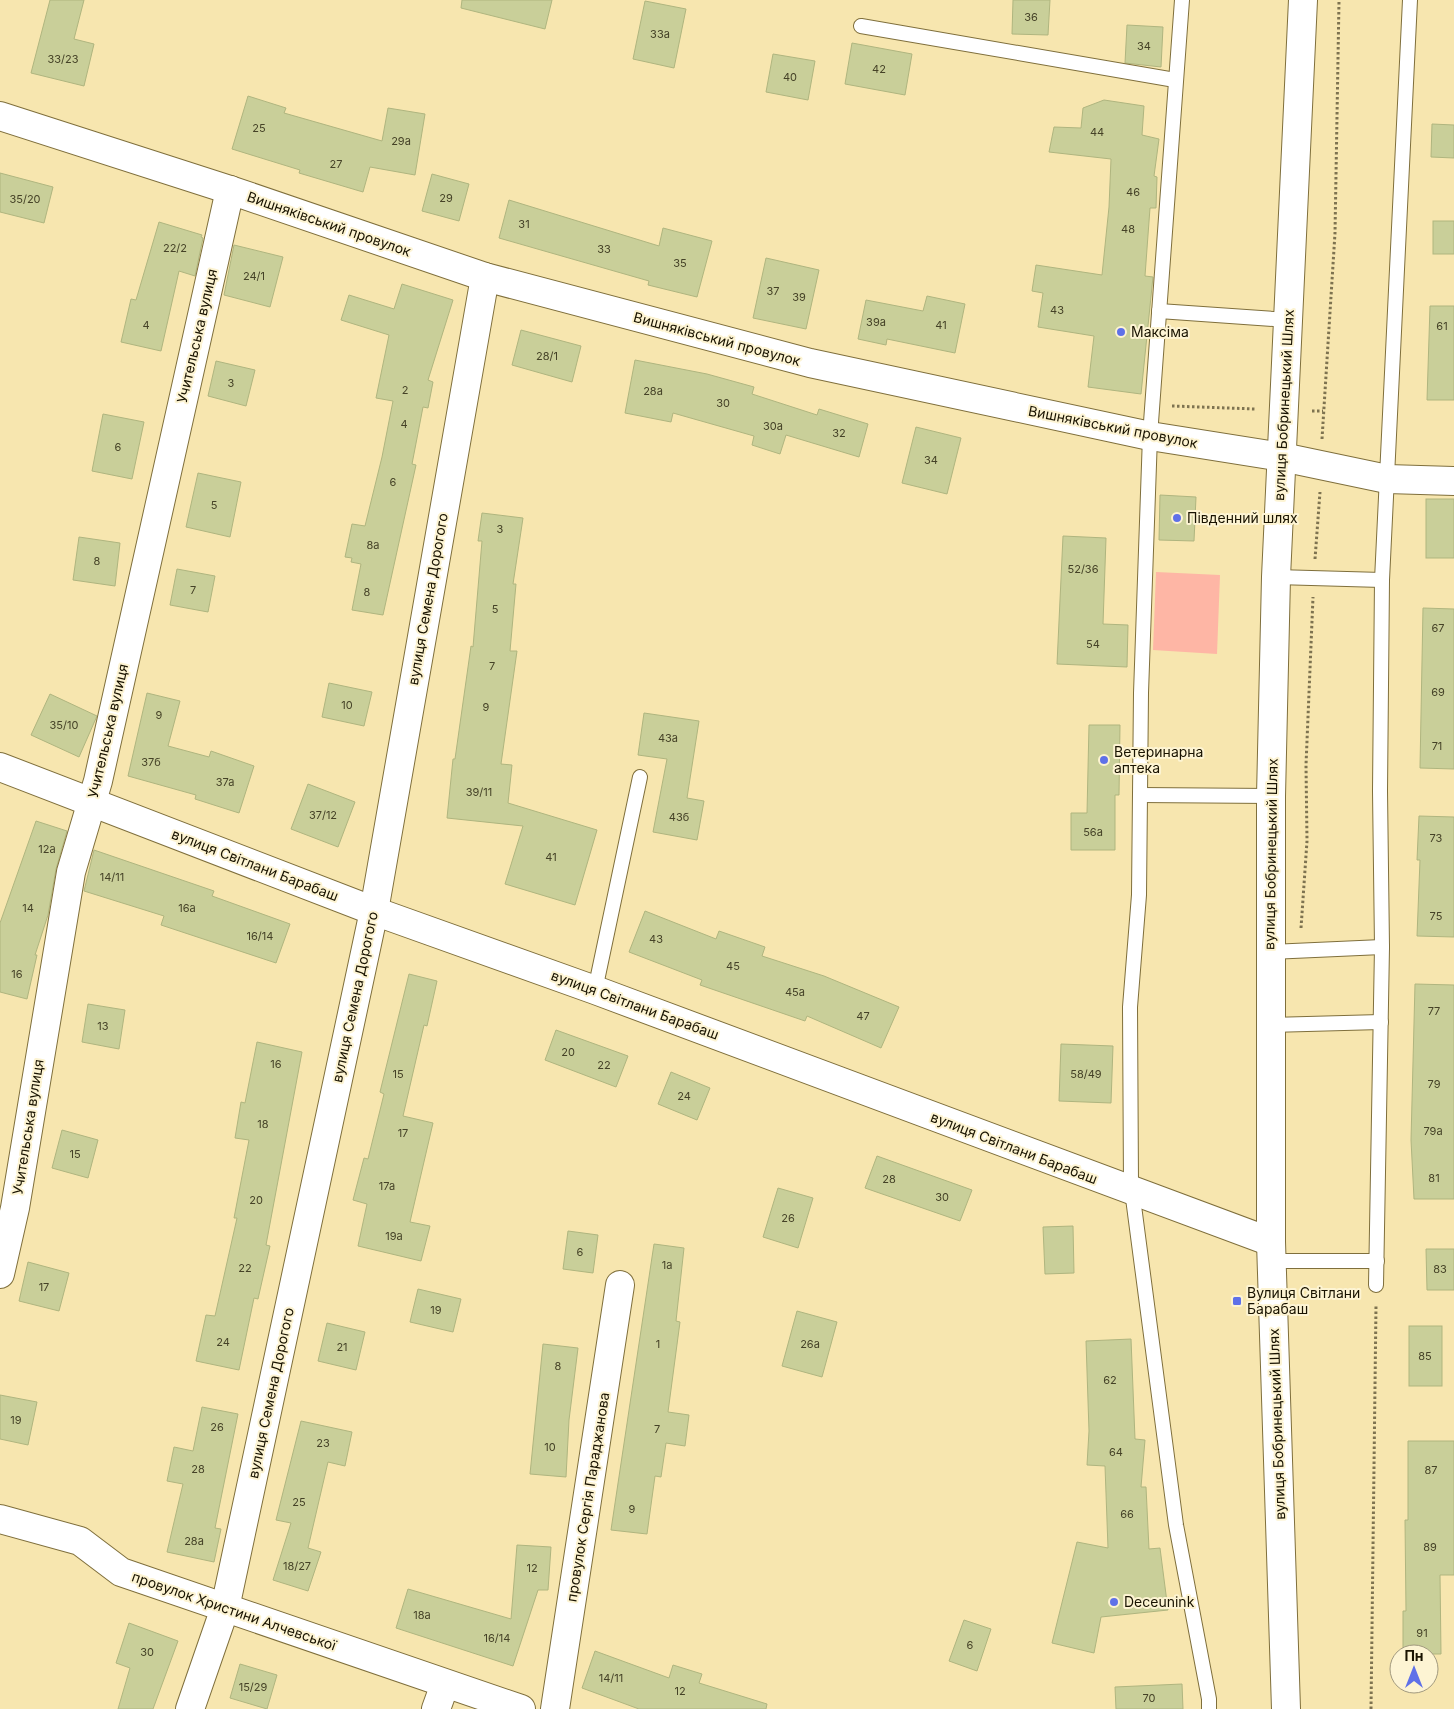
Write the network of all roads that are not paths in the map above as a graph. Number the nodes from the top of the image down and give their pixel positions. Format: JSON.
{"nodes":[{"id":1,"x":1182,"y":0,"type":"edge"},
{"id":2,"x":1302,"y":0,"type":"edge"},
{"id":3,"x":1410,"y":0,"type":"edge"},
{"id":4,"x":861,"y":26,"type":"dead end"},
{"id":5,"x":1176,"y":80,"type":"junction"},
{"id":6,"x":0,"y":116,"type":"edge"},
{"id":7,"x":230,"y":190,"type":"junction"},
{"id":8,"x":485,"y":277,"type":"junction"},
{"id":9,"x":1159,"y":311,"type":"junction"},
{"id":10,"x":1288,"y":320,"type":"junction"},
{"id":11,"x":1150,"y":436,"type":"junction"},
{"id":12,"x":1282,"y":457,"type":"junction"},
{"id":13,"x":1386,"y":479,"type":"junction"},
{"id":14,"x":1454,"y":481,"type":"edge"},
{"id":15,"x":1276,"y":577,"type":"junction"},
{"id":16,"x":1382,"y":580,"type":"junction"},
{"id":17,"x":0,"y":767,"type":"edge"},
{"id":18,"x":640,"y":777,"type":"dead end"},
{"id":19,"x":1140,"y":795,"type":"junction"},
{"id":20,"x":1270,"y":796,"type":"junction"},
{"id":21,"x":92,"y":801,"type":"junction"},
{"id":22,"x":374,"y":911,"type":"junction"},
{"id":23,"x":1382,"y":947,"type":"junction"},
{"id":24,"x":1270,"y":952,"type":"junction"},
{"id":25,"x":595,"y":990,"type":"junction"},
{"id":26,"x":1381,"y":1022,"type":"junction"},
{"id":27,"x":1270,"y":1025,"type":"junction"},
{"id":28,"x":1132,"y":1192,"type":"junction"},
{"id":29,"x":1271,"y":1252,"type":"junction"},
{"id":30,"x":1377,"y":1261,"type":"junction"},
{"id":31,"x":0,"y":1274,"type":"edge"},
{"id":32,"x":620,"y":1284,"type":"dead end"},
{"id":33,"x":1376,"y":1284,"type":"road end"},
{"id":34,"x":0,"y":1519,"type":"edge"},
{"id":35,"x":225,"y":1608,"type":"junction"},
{"id":36,"x":445,"y":1684,"type":"junction"},
{"id":37,"x":190,"y":1709,"type":"edge"},
{"id":38,"x":436,"y":1709,"type":"edge"},
{"id":39,"x":521,"y":1709,"type":"edge"},
{"id":40,"x":555,"y":1709,"type":"edge"},
{"id":41,"x":1209,"y":1709,"type":"edge"},
{"id":42,"x":1286,"y":1709,"type":"edge"}],
"edges":[{"from":1,"to":5,"type":"lane"},
{"from":2,"to":10,"type":"street","name":"вулиця Бобринецький Шлях"},
{"from":3,"to":13,"type":"lane"},
{"from":4,"to":5,"type":"lane"},
{"from":5,"to":9,"type":"lane"},
{"from":6,"to":7,"type":"street","name":"Вишняківський провулок"},
{"from":7,"to":8,"type":"street","name":"Вишняківський провулок"},
{"from":7,"to":21,"type":"street","name":"Учительська вулиця"},
{"from":8,"to":11,"type":"street","name":"Вишняківський провулок"},
{"from":8,"to":22,"type":"street","name":"вулиця Семена Дорогого"},
{"from":9,"to":10,"type":"lane"},
{"from":9,"to":11,"type":"lane"},
{"from":10,"to":12,"type":"street","name":"вулиця Бобринецький Шлях"},
{"from":11,"to":12,"type":"street","name":"Вишняківський провулок"},
{"from":11,"to":19,"type":"lane"},
{"from":12,"to":13,"type":"street","name":"Вишняківський провулок"},
{"from":12,"to":15,"type":"street","name":"вулиця Бобринецький Шлях"},
{"from":13,"to":14,"type":"street","name":"Вишняківський провулок"},
{"from":13,"to":16,"type":"lane"},
{"from":15,"to":16,"type":"lane"},
{"from":15,"to":20,"type":"street","name":"вулиця Бобринецький Шлях"},
{"from":16,"to":23,"type":"lane"},
{"from":17,"to":21,"type":"street","name":"вулиця Світлани Барабаш"},
{"from":18,"to":25,"type":"lane"},
{"from":19,"to":20,"type":"lane"},
{"from":19,"to":28,"type":"lane"},
{"from":20,"to":24,"type":"street","name":"вулиця Бобринецький Шлях"},
{"from":21,"to":22,"type":"street","name":"вулиця Світлани Барабаш"},
{"from":21,"to":31,"type":"street","name":"Учительська вулиця"},
{"from":22,"to":25,"type":"street","name":"вулиця Світлани Барабаш"},
{"from":22,"to":35,"type":"street","name":"вулиця Семена Дорогого"},
{"from":23,"to":24,"type":"lane"},
{"from":23,"to":26,"type":"lane"},
{"from":24,"to":27,"type":"street","name":"вулиця Бобринецький Шлях"},
{"from":25,"to":28,"type":"street","name":"вулиця Світлани Барабаш"},
{"from":26,"to":27,"type":"lane"},
{"from":26,"to":30,"type":"lane"},
{"from":27,"to":29,"type":"street","name":"вулиця Бобринецький Шлях"},
{"from":28,"to":29,"type":"street","name":"вулиця Світлани Барабаш"},
{"from":28,"to":41,"type":"lane"},
{"from":29,"to":30,"type":"lane"},
{"from":29,"to":42,"type":"street","name":"вулиця Бобринецький Шлях"},
{"from":30,"to":33,"type":"lane"},
{"from":32,"to":40,"type":"street","name":"провулок Сергія Параджанова"},
{"from":34,"to":35,"type":"street","name":"провулок Христини Алчевської"},
{"from":35,"to":36,"type":"street","name":"провулок Христини Алчевської"},
{"from":35,"to":37,"type":"street","name":"вулиця Семена Дорогого"},
{"from":36,"to":38,"type":"street"},
{"from":36,"to":39,"type":"street","name":"провулок Христини Алчевської"}]}
